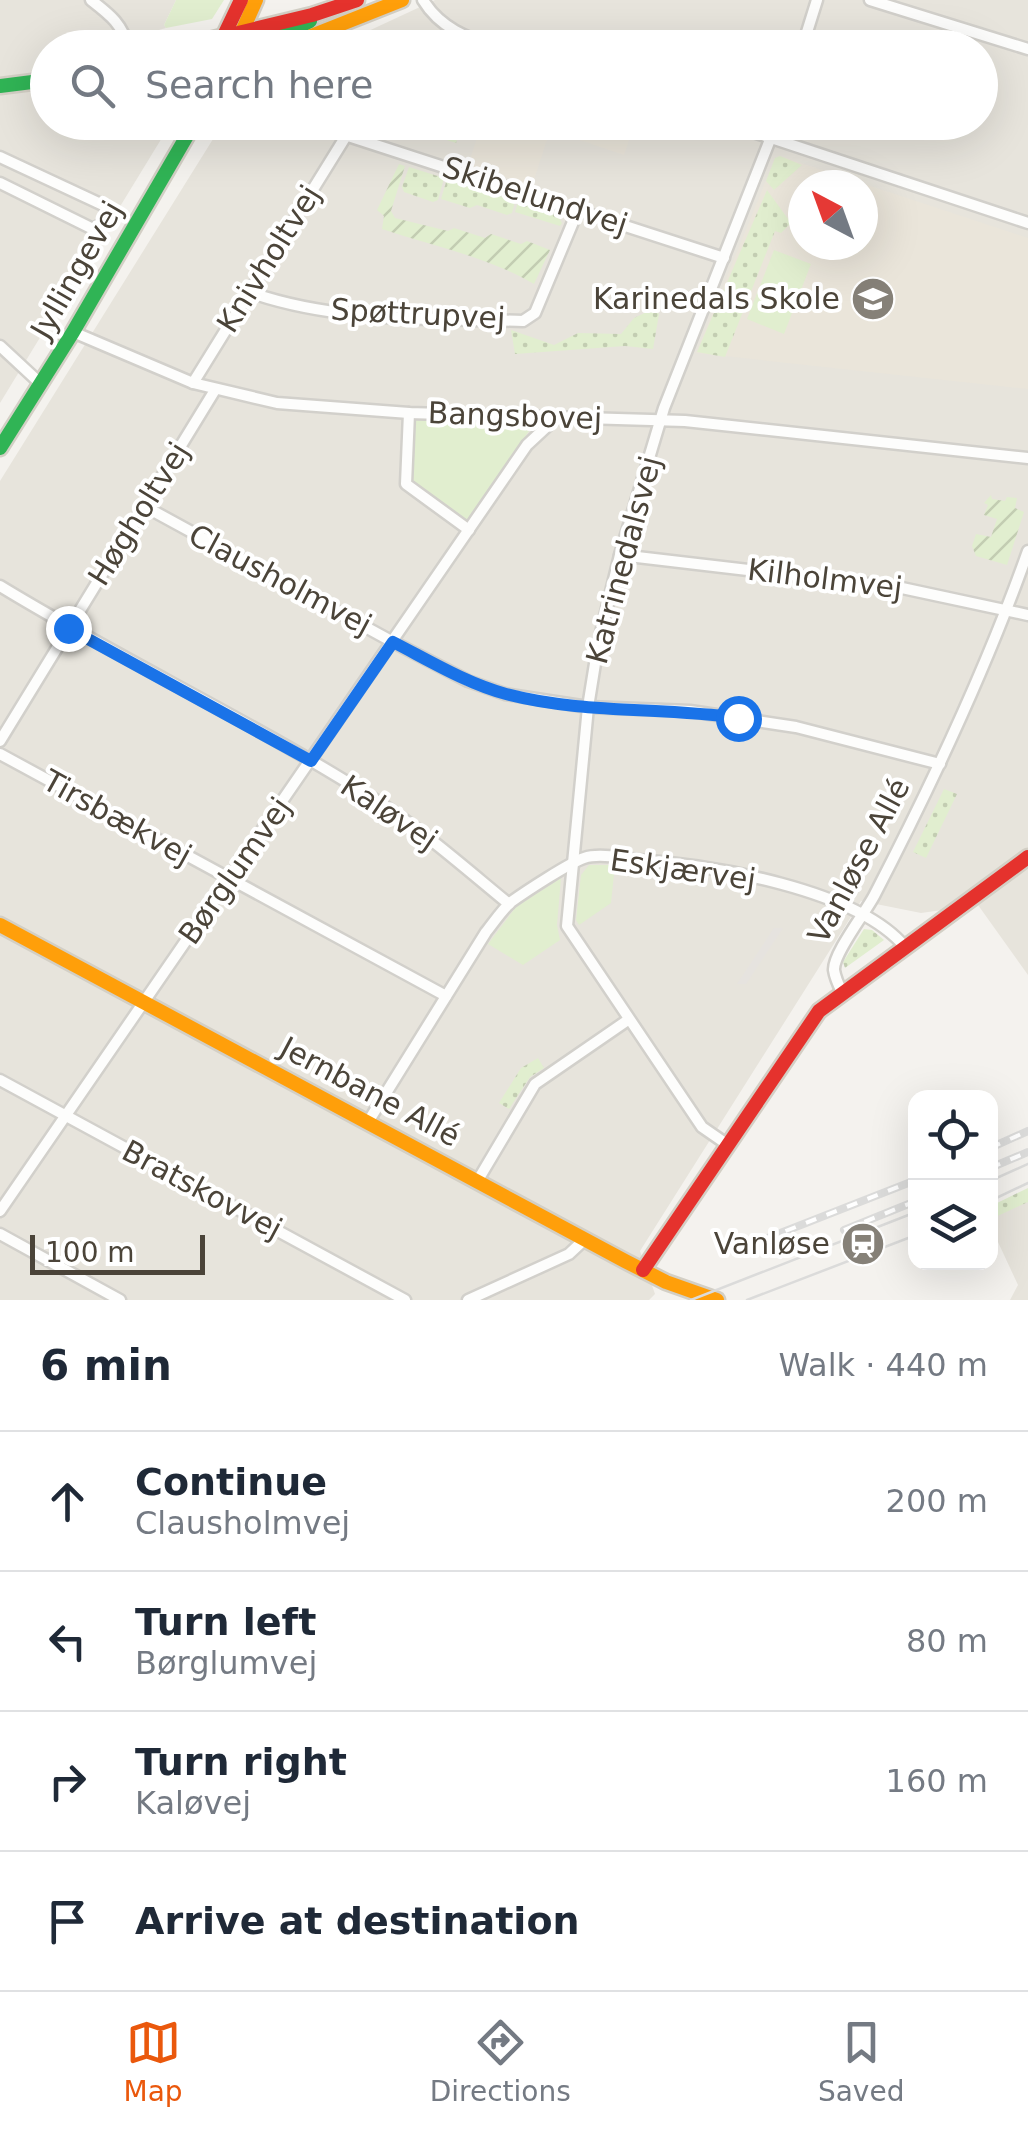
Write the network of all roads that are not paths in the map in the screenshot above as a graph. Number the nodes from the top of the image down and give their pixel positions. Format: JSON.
{"nodes":[{"id":1,"x":91,"y":0,"type":"edge"},
{"id":2,"x":241,"y":0,"type":"edge"},
{"id":3,"x":256,"y":0,"type":"edge"},
{"id":4,"x":357,"y":0,"type":"edge"},
{"id":5,"x":402,"y":0,"type":"edge"},
{"id":6,"x":423,"y":0,"type":"edge"},
{"id":7,"x":817,"y":0,"type":"edge"},
{"id":8,"x":870,"y":0,"type":"edge"},
{"id":9,"x":337,"y":7,"type":"junction"},
{"id":10,"x":123,"y":30,"type":"edge"},
{"id":11,"x":232,"y":30,"type":"edge"},
{"id":12,"x":242,"y":30,"type":"edge"},
{"id":13,"x":246,"y":30,"type":"edge"},
{"id":14,"x":292,"y":30,"type":"edge"},
{"id":15,"x":326,"y":30,"type":"edge"},
{"id":16,"x":452,"y":30,"type":"edge"},
{"id":17,"x":808,"y":30,"type":"edge"},
{"id":18,"x":965,"y":30,"type":"edge"},
{"id":19,"x":998,"y":41,"type":"edge"},
{"id":20,"x":1028,"y":50,"type":"edge"},
{"id":21,"x":30,"y":82,"type":"edge"},
{"id":22,"x":0,"y":86,"type":"edge"},
{"id":23,"x":178,"y":140,"type":"edge"},
{"id":24,"x":184,"y":140,"type":"edge"},
{"id":25,"x":192,"y":140,"type":"edge"},
{"id":26,"x":344,"y":140,"type":"edge"},
{"id":27,"x":359,"y":140,"type":"edge"},
{"id":28,"x":771,"y":140,"type":"edge"},
{"id":29,"x":778,"y":140,"type":"edge"},
{"id":30,"x":0,"y":157,"type":"edge"},
{"id":31,"x":167,"y":170,"type":"junction"},
{"id":32,"x":0,"y":183,"type":"edge"},
{"id":33,"x":578,"y":210,"type":"junction"},
{"id":34,"x":107,"y":221,"type":"junction"},
{"id":35,"x":1028,"y":223,"type":"edge"},
{"id":36,"x":130,"y":233,"type":"junction"},
{"id":37,"x":724,"y":258,"type":"junction"},
{"id":38,"x":250,"y":292,"type":"junction"},
{"id":39,"x":73,"y":332,"type":"junction"},
{"id":40,"x":0,"y":346,"type":"edge"},
{"id":41,"x":193,"y":382,"type":"junction"},
{"id":42,"x":41,"y":384,"type":"junction"},
{"id":43,"x":215,"y":390,"type":"junction"},
{"id":44,"x":409,"y":413,"type":"junction"},
{"id":45,"x":556,"y":418,"type":"junction"},
{"id":46,"x":662,"y":421,"type":"junction"},
{"id":47,"x":0,"y":448,"type":"edge"},
{"id":48,"x":1028,"y":458,"type":"edge"},
{"id":49,"x":144,"y":506,"type":"junction"},
{"id":50,"x":469,"y":530,"type":"junction"},
{"id":51,"x":1028,"y":551,"type":"edge"},
{"id":52,"x":620,"y":555,"type":"junction"},
{"id":53,"x":0,"y":586,"type":"edge"},
{"id":54,"x":1008,"y":610,"type":"junction"},
{"id":55,"x":1028,"y":616,"type":"edge"},
{"id":56,"x":68,"y":628,"type":"junction"},
{"id":57,"x":393,"y":642,"type":"junction"},
{"id":58,"x":588,"y":707,"type":"junction"},
{"id":59,"x":0,"y":741,"type":"edge"},
{"id":60,"x":0,"y":754,"type":"edge"},
{"id":61,"x":311,"y":761,"type":"junction"},
{"id":62,"x":940,"y":764,"type":"junction"},
{"id":63,"x":1028,"y":856,"type":"edge"},
{"id":64,"x":572,"y":866,"type":"junction"},
{"id":65,"x":230,"y":880,"type":"junction"},
{"id":66,"x":510,"y":904,"type":"junction"},
{"id":67,"x":864,"y":915,"type":"junction"},
{"id":68,"x":0,"y":926,"type":"edge"},
{"id":69,"x":905,"y":947,"type":"junction"},
{"id":70,"x":842,"y":992,"type":"junction"},
{"id":71,"x":446,"y":996,"type":"junction"},
{"id":72,"x":145,"y":1002,"type":"junction"},
{"id":73,"x":628,"y":1020,"type":"junction"},
{"id":74,"x":0,"y":1080,"type":"edge"},
{"id":75,"x":66,"y":1117,"type":"junction"},
{"id":76,"x":368,"y":1122,"type":"junction"},
{"id":77,"x":728,"y":1145,"type":"junction"},
{"id":78,"x":478,"y":1180,"type":"junction"},
{"id":79,"x":0,"y":1211,"type":"edge"},
{"id":80,"x":0,"y":1234,"type":"edge"},
{"id":81,"x":585,"y":1238,"type":"junction"},
{"id":82,"x":643,"y":1270,"type":"junction"},
{"id":83,"x":120,"y":1300,"type":"edge"},
{"id":84,"x":404,"y":1300,"type":"edge"},
{"id":85,"x":468,"y":1300,"type":"edge"},
{"id":86,"x":717,"y":1300,"type":"edge"}],
"edges":[{"from":1,"to":10,"type":"street"},
{"from":2,"to":11,"type":"street"},
{"from":3,"to":12,"type":"street"},
{"from":4,"to":9,"type":"street"},
{"from":5,"to":15,"type":"street"},
{"from":6,"to":16,"type":"street"},
{"from":7,"to":17,"type":"street"},
{"from":8,"to":18,"type":"street"},
{"from":9,"to":13,"type":"street"},
{"from":9,"to":14,"type":"street"},
{"from":19,"to":20,"type":"street"},
{"from":21,"to":22,"type":"street"},
{"from":23,"to":31,"type":"street","name":"Jyllingevej"},
{"from":24,"to":31,"type":"street","name":"Jyllingevej"},
{"from":25,"to":31,"type":"street"},
{"from":26,"to":38,"type":"street","name":"Knivholtvej"},
{"from":27,"to":33,"type":"street","name":"Skibelundvej"},
{"from":28,"to":37,"type":"street","name":"Katrinedalsvej"},
{"from":29,"to":35,"type":"street"},
{"from":30,"to":34,"type":"street"},
{"from":31,"to":36,"type":"street","name":"Jyllingevej"},
{"from":32,"to":34,"type":"street"},
{"from":33,"to":37,"type":"street","name":"Skibelundvej"},
{"from":33,"to":38,"type":"street","name":"Spøttrupvej"},
{"from":34,"to":36,"type":"street"},
{"from":36,"to":39,"type":"street","name":"Jyllingevej"},
{"from":37,"to":46,"type":"street","name":"Katrinedalsvej"},
{"from":38,"to":41,"type":"street","name":"Knivholtvej"},
{"from":39,"to":41,"type":"street","name":"Bangsbovej"},
{"from":39,"to":42,"type":"street","name":"Jyllingevej"},
{"from":40,"to":42,"type":"street"},
{"from":41,"to":43,"type":"street","name":"Bangsbovej"},
{"from":42,"to":47,"type":"street","name":"Jyllingevej"},
{"from":43,"to":44,"type":"street","name":"Bangsbovej"},
{"from":43,"to":49,"type":"street","name":"Høgholtvej"},
{"from":44,"to":45,"type":"street","name":"Bangsbovej"},
{"from":44,"to":50,"type":"street"},
{"from":45,"to":46,"type":"street","name":"Bangsbovej"},
{"from":45,"to":50,"type":"street","name":"Børglumvej"},
{"from":46,"to":48,"type":"street","name":"Bangsbovej"},
{"from":46,"to":52,"type":"street","name":"Katrinedalsvej"},
{"from":49,"to":56,"type":"street","name":"Høgholtvej"},
{"from":49,"to":57,"type":"street","name":"Clausholmvej"},
{"from":50,"to":57,"type":"street","name":"Børglumvej"},
{"from":51,"to":54,"type":"street","name":"Vanløse Allé"},
{"from":52,"to":54,"type":"street","name":"Kilholmvej"},
{"from":52,"to":58,"type":"street","name":"Katrinedalsvej"},
{"from":53,"to":56,"type":"street","name":"Kaløvej"},
{"from":54,"to":55,"type":"street","name":"Kilholmvej"},
{"from":54,"to":62,"type":"street","name":"Vanløse Allé"},
{"from":56,"to":59,"type":"street","name":"Høgholtvej"},
{"from":56,"to":61,"type":"street","name":"Kaløvej"},
{"from":57,"to":58,"type":"street","name":"Clausholmvej"},
{"from":57,"to":61,"type":"street","name":"Børglumvej"},
{"from":58,"to":62,"type":"street","name":"Clausholmvej"},
{"from":58,"to":64,"type":"street","name":"Katrinedalsvej"},
{"from":60,"to":65,"type":"street","name":"Tirsbækvej"},
{"from":61,"to":65,"type":"street","name":"Børglumvej"},
{"from":61,"to":66,"type":"street","name":"Kaløvej"},
{"from":62,"to":67,"type":"street","name":"Vanløse Allé"},
{"from":63,"to":69,"type":"street"},
{"from":64,"to":66,"type":"street","name":"Eskjærvej"},
{"from":64,"to":67,"type":"street","name":"Eskjærvej"},
{"from":64,"to":73,"type":"street","name":"Katrinedalsvej"},
{"from":65,"to":71,"type":"street","name":"Tirsbækvej"},
{"from":65,"to":72,"type":"street","name":"Børglumvej"},
{"from":66,"to":71,"type":"street"},
{"from":67,"to":69,"type":"street","name":"Eskjærvej"},
{"from":67,"to":70,"type":"street","name":"Vanløse Allé"},
{"from":68,"to":72,"type":"street","name":"Jernbane Allé"},
{"from":69,"to":70,"type":"street"},
{"from":70,"to":77,"type":"street","name":"Vanløse Allé"},
{"from":71,"to":76,"type":"street"},
{"from":72,"to":75,"type":"street","name":"Børglumvej"},
{"from":72,"to":76,"type":"street","name":"Jernbane Allé"},
{"from":73,"to":77,"type":"street","name":"Katrinedalsvej"},
{"from":73,"to":78,"type":"street"},
{"from":74,"to":75,"type":"street","name":"Bratskovvej"},
{"from":75,"to":79,"type":"street","name":"Børglumvej"},
{"from":75,"to":84,"type":"street","name":"Bratskovvej"},
{"from":76,"to":78,"type":"street","name":"Jernbane Allé"},
{"from":77,"to":82,"type":"street","name":"Vanløse Allé"},
{"from":78,"to":81,"type":"street","name":"Jernbane Allé"},
{"from":80,"to":83,"type":"street"},
{"from":81,"to":82,"type":"street","name":"Jernbane Allé"},
{"from":81,"to":85,"type":"street"},
{"from":82,"to":86,"type":"street","name":"Jernbane Allé"}]}
